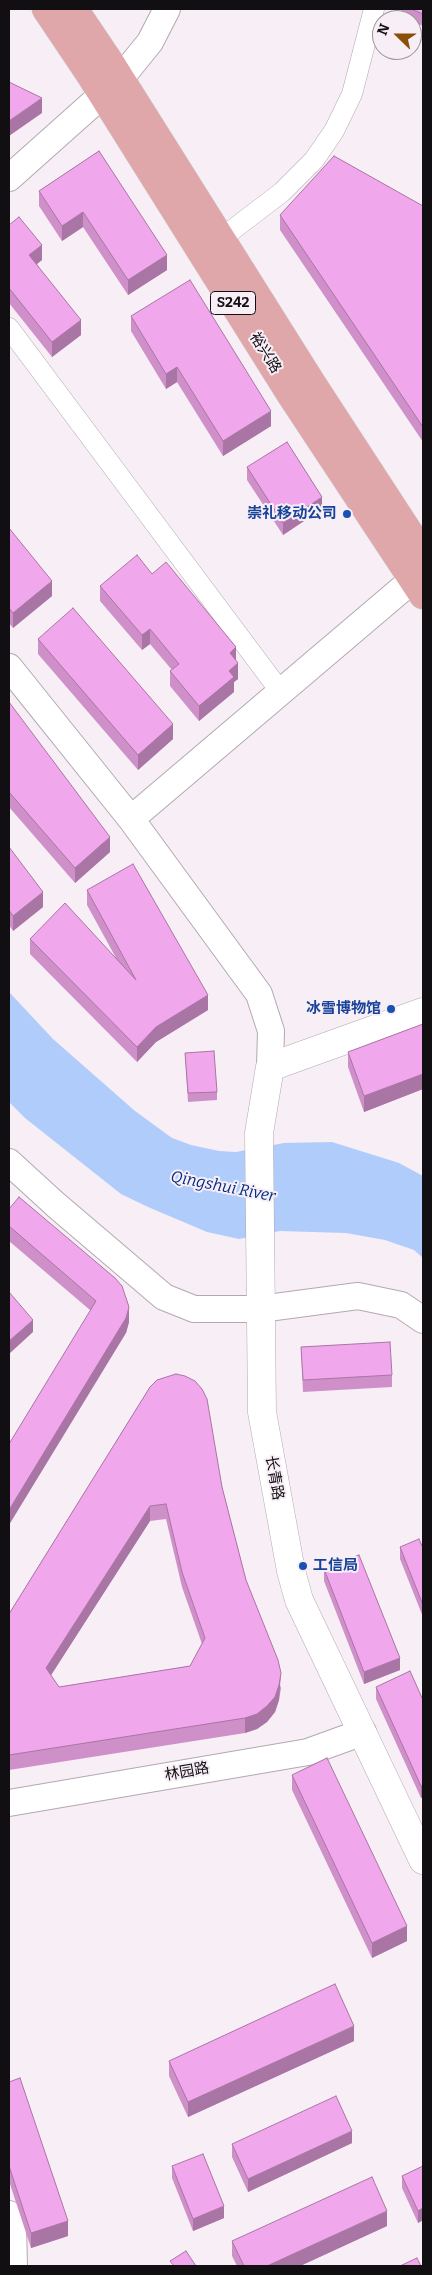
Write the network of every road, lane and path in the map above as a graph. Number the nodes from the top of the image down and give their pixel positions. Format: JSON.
{"nodes":[{"id":1,"x":46,"y":9,"type":"edge"},
{"id":2,"x":74,"y":9,"type":"edge"},
{"id":3,"x":167,"y":9,"type":"edge"},
{"id":4,"x":374,"y":9,"type":"edge"},
{"id":5,"x":111,"y":86,"type":"junction"},
{"id":6,"x":9,"y":178,"type":"edge"},
{"id":7,"x":212,"y":246,"type":"junction"},
{"id":8,"x":9,"y":328,"type":"edge"},
{"id":9,"x":423,"y":554,"type":"edge"},
{"id":10,"x":420,"y":581,"type":"edge"},
{"id":11,"x":9,"y":667,"type":"edge"},
{"id":12,"x":280,"y":691,"type":"junction"},
{"id":13,"x":131,"y":819,"type":"junction"},
{"id":14,"x":423,"y":1012,"type":"edge"},
{"id":15,"x":270,"y":1067,"type":"junction"},
{"id":16,"x":9,"y":1162,"type":"edge"},
{"id":17,"x":260,"y":1309,"type":"junction"},
{"id":18,"x":423,"y":1320,"type":"edge"},
{"id":19,"x":363,"y":1732,"type":"junction"},
{"id":20,"x":9,"y":1803,"type":"edge"},
{"id":21,"x":423,"y":1860,"type":"edge"},
{"id":22,"x":9,"y":2214,"type":"edge"},
{"id":23,"x":14,"y":2266,"type":"edge"}],
"edges":[{"from":1,"to":5,"type":"main road","name":"裕兴路","number":"S242"},
{"from":2,"to":5,"type":"main road","name":"裕兴路","number":"S242"},
{"from":3,"to":5,"type":"street"},
{"from":4,"to":7,"type":"street"},
{"from":5,"to":6,"type":"street"},
{"from":5,"to":7,"type":"main road","name":"裕兴路","number":"S242"},
{"from":7,"to":9,"type":"main road","name":"裕兴路","number":"S242"},
{"from":7,"to":10,"type":"main road","name":"裕兴路","number":"S242"},
{"from":8,"to":12,"type":"street"},
{"from":10,"to":12,"type":"street"},
{"from":11,"to":13,"type":"street"},
{"from":12,"to":13,"type":"street"},
{"from":13,"to":15,"type":"street"},
{"from":14,"to":15,"type":"main road"},
{"from":15,"to":17,"type":"main road","name":"长青路"},
{"from":16,"to":17,"type":"street"},
{"from":17,"to":18,"type":"street"},
{"from":17,"to":19,"type":"main road","name":"长青路"},
{"from":19,"to":20,"type":"street","name":"林园路"},
{"from":19,"to":21,"type":"main road","name":"长青路"},
{"from":22,"to":23,"type":"street"}]}
